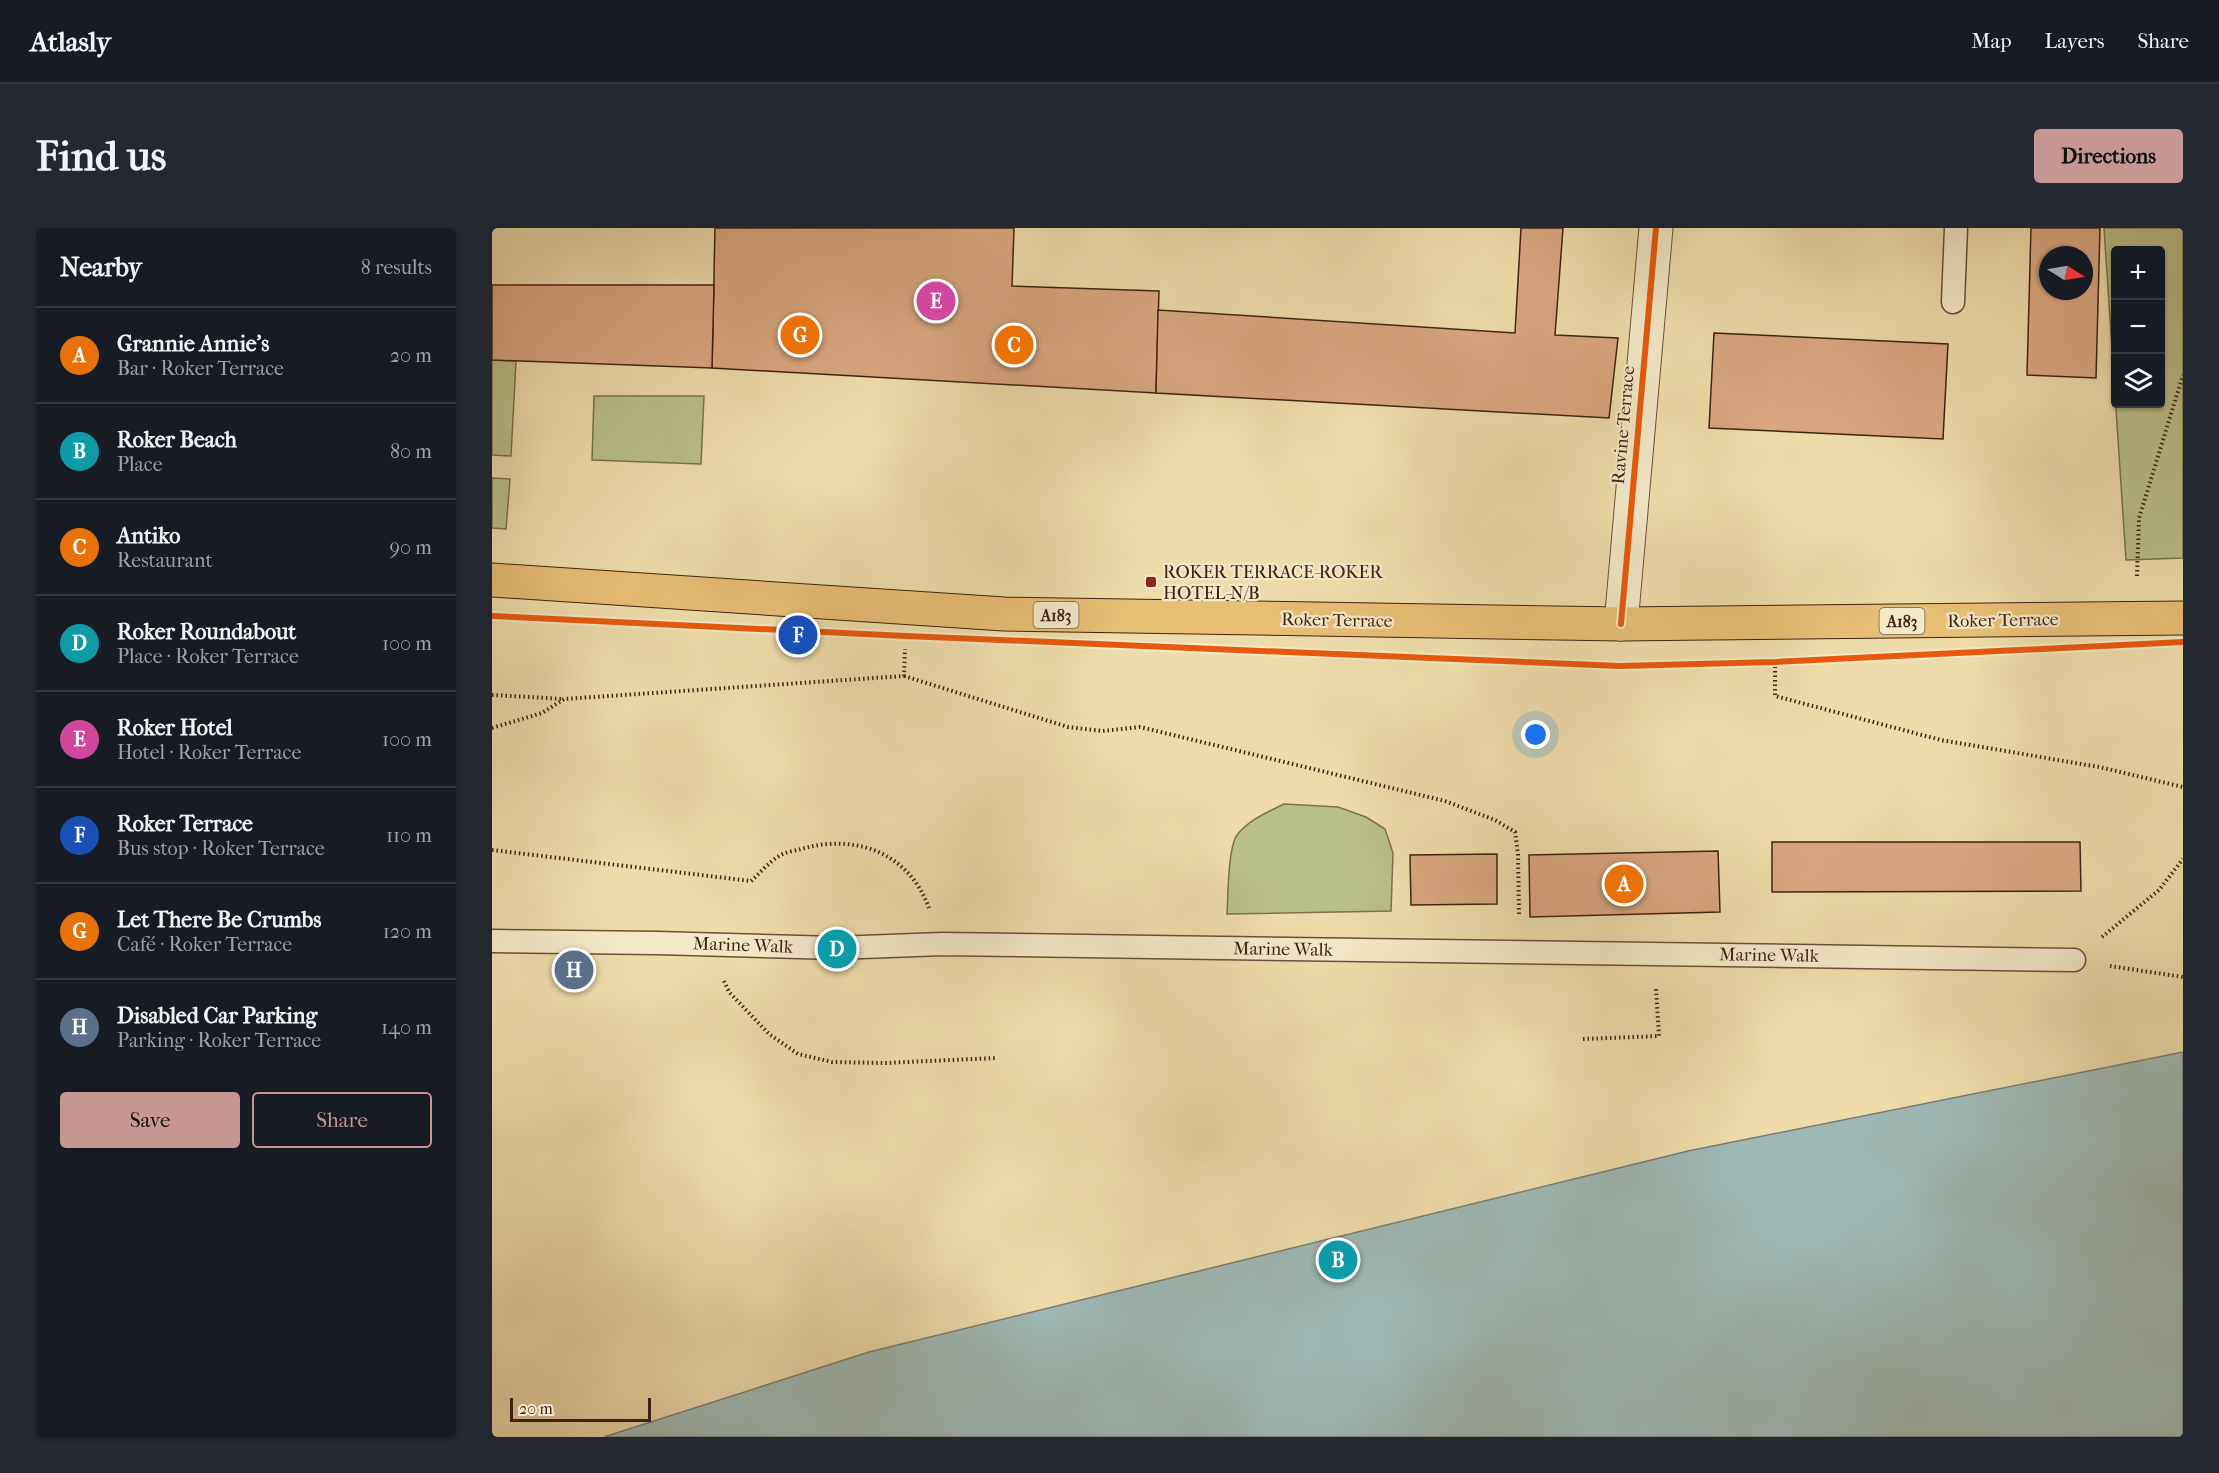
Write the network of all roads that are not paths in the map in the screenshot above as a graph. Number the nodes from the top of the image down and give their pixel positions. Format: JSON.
{"nodes":[{"id":1,"x":1656,"y":228,"type":"edge"},
{"id":2,"x":1956,"y":228,"type":"edge"},
{"id":3,"x":1953,"y":302,"type":"dead end"},
{"id":4,"x":492,"y":580,"type":"edge"},
{"id":5,"x":2183,"y":618,"type":"edge"},
{"id":6,"x":1621,"y":624,"type":"junction"},
{"id":7,"x":492,"y":941,"type":"edge"},
{"id":8,"x":2073,"y":960,"type":"road end"}],
"edges":[{"from":1,"to":6,"type":"street","name":"Ravine Terrace"},
{"from":2,"to":3,"type":"lane"},
{"from":4,"to":6,"type":"main road","name":"Roker Terrace","number":"A183"},
{"from":5,"to":6,"type":"main road","name":"Roker Terrace","number":"A183"},
{"from":7,"to":8,"type":"lane","name":"Marine Walk"}]}
